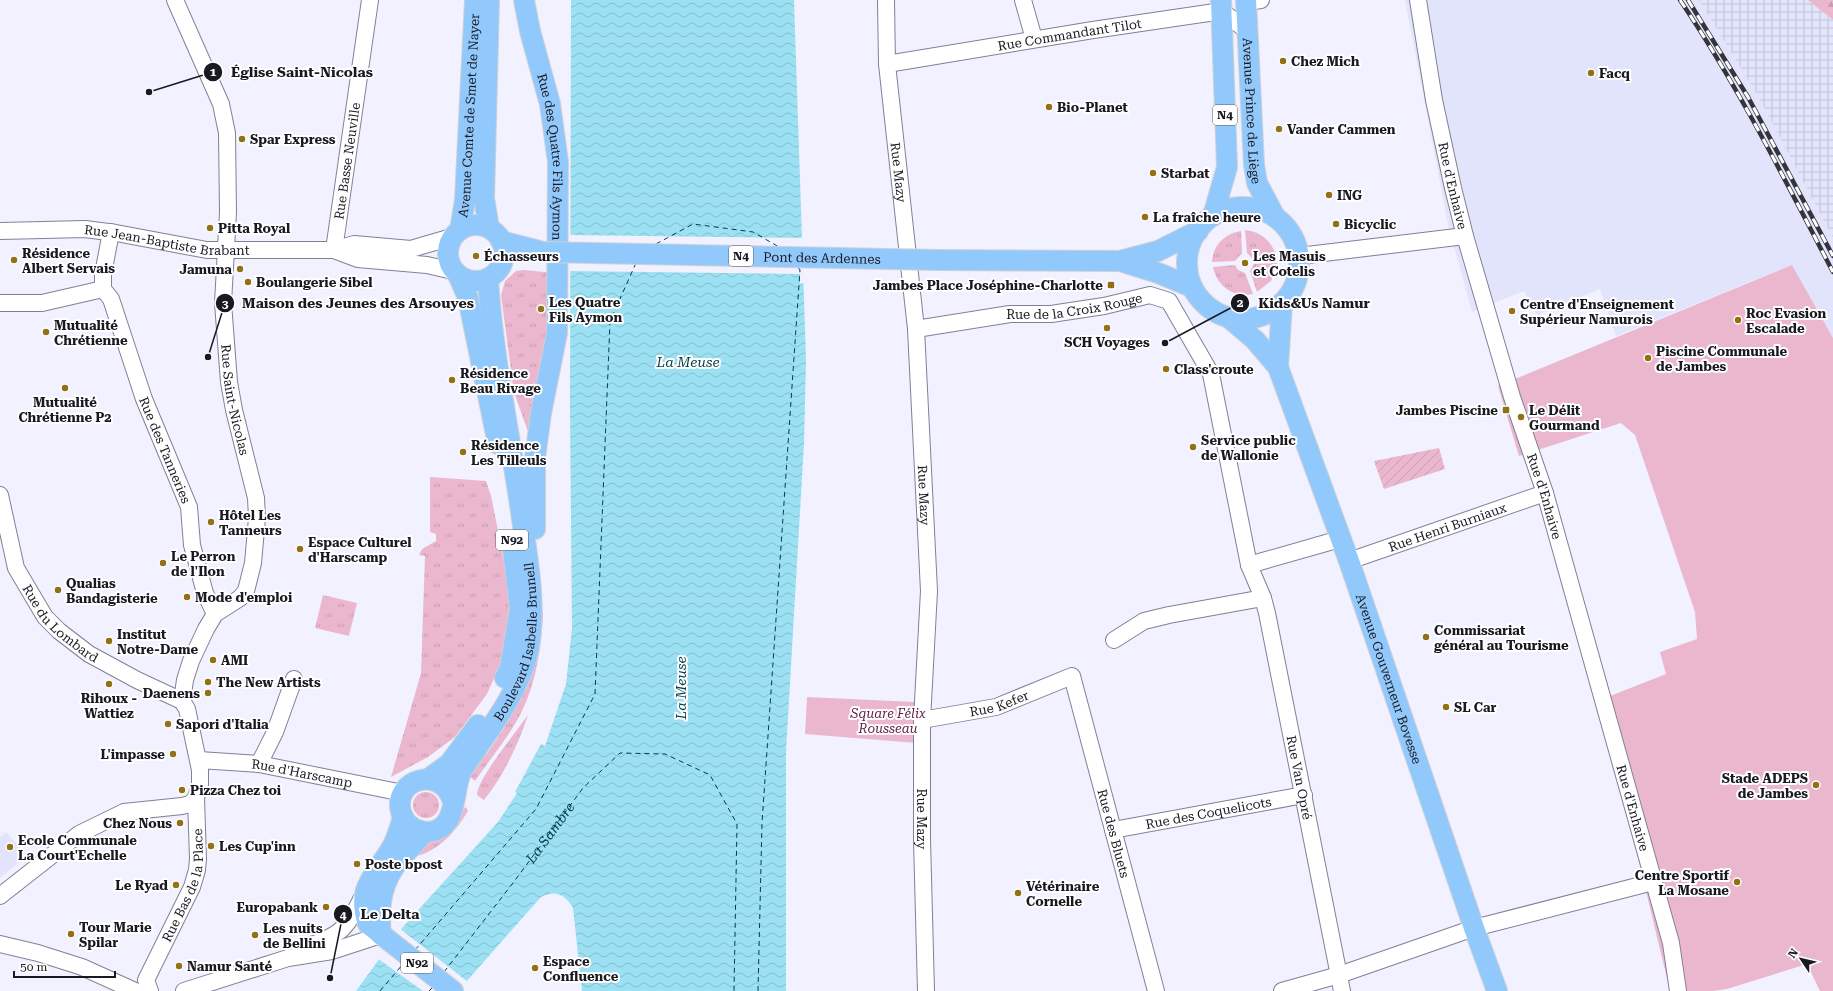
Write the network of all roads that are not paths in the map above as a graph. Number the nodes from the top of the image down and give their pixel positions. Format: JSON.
{"nodes":[{"id":1,"x":175,"y":0,"type":"edge"},
{"id":2,"x":370,"y":0,"type":"edge"},
{"id":3,"x":476,"y":0,"type":"edge"},
{"id":4,"x":489,"y":0,"type":"edge"},
{"id":5,"x":524,"y":0,"type":"edge"},
{"id":6,"x":886,"y":0,"type":"edge"},
{"id":7,"x":1023,"y":0,"type":"edge"},
{"id":8,"x":1418,"y":0,"type":"edge"},
{"id":9,"x":1251,"y":1,"type":"edge"},
{"id":10,"x":1221,"y":6,"type":"edge"},
{"id":11,"x":1247,"y":31,"type":"junction"},
{"id":12,"x":1034,"y":39,"type":"junction"},
{"id":13,"x":887,"y":64,"type":"junction"},
{"id":14,"x":1213,"y":216,"type":"junction"},
{"id":15,"x":1275,"y":217,"type":"junction"},
{"id":16,"x":0,"y":231,"type":"edge"},
{"id":17,"x":1198,"y":231,"type":"junction"},
{"id":18,"x":111,"y":232,"type":"junction"},
{"id":19,"x":456,"y":233,"type":"junction"},
{"id":20,"x":495,"y":234,"type":"junction"},
{"id":21,"x":1465,"y":236,"type":"junction"},
{"id":22,"x":225,"y":250,"type":"junction"},
{"id":23,"x":334,"y":250,"type":"junction"},
{"id":24,"x":543,"y":252,"type":"junction"},
{"id":25,"x":1299,"y":256,"type":"junction"},
{"id":26,"x":1120,"y":261,"type":"junction"},
{"id":27,"x":502,"y":265,"type":"junction"},
{"id":28,"x":456,"y":274,"type":"junction"},
{"id":29,"x":488,"y":279,"type":"junction"},
{"id":30,"x":1192,"y":287,"type":"junction"},
{"id":31,"x":103,"y":289,"type":"junction"},
{"id":32,"x":0,"y":303,"type":"edge"},
{"id":33,"x":1282,"y":303,"type":"junction"},
{"id":34,"x":1228,"y":317,"type":"junction"},
{"id":35,"x":916,"y":329,"type":"junction"},
{"id":36,"x":1278,"y":367,"type":"junction"},
{"id":37,"x":1545,"y":493,"type":"junction"},
{"id":38,"x":0,"y":496,"type":"edge"},
{"id":39,"x":1340,"y":539,"type":"junction"},
{"id":40,"x":1349,"y":561,"type":"junction"},
{"id":41,"x":1249,"y":565,"type":"junction"},
{"id":42,"x":530,"y":577,"type":"junction"},
{"id":43,"x":1263,"y":598,"type":"junction"},
{"id":44,"x":215,"y":614,"type":"junction"},
{"id":45,"x":1114,"y":640,"type":"dead end"},
{"id":46,"x":1072,"y":676,"type":"joint"},
{"id":47,"x":294,"y":679,"type":"dead end"},
{"id":48,"x":182,"y":701,"type":"junction"},
{"id":49,"x":922,"y":720,"type":"junction"},
{"id":50,"x":199,"y":760,"type":"junction"},
{"id":51,"x":259,"y":764,"type":"junction"},
{"id":52,"x":428,"y":779,"type":"junction"},
{"id":53,"x":404,"y":793,"type":"junction"},
{"id":54,"x":1304,"y":795,"type":"junction"},
{"id":55,"x":196,"y":798,"type":"junction"},
{"id":56,"x":453,"y":802,"type":"junction"},
{"id":57,"x":403,"y":817,"type":"junction"},
{"id":58,"x":1113,"y":830,"type":"junction"},
{"id":59,"x":424,"y":832,"type":"junction"},
{"id":60,"x":1653,"y":882,"type":"junction"},
{"id":61,"x":364,"y":894,"type":"junction"},
{"id":62,"x":0,"y":896,"type":"edge"},
{"id":63,"x":1474,"y":928,"type":"junction"},
{"id":64,"x":381,"y":935,"type":"junction"},
{"id":65,"x":0,"y":944,"type":"edge"},
{"id":66,"x":288,"y":958,"type":"junction"},
{"id":67,"x":1339,"y":975,"type":"junction"},
{"id":68,"x":135,"y":991,"type":"edge"},
{"id":69,"x":150,"y":991,"type":"edge"},
{"id":70,"x":184,"y":991,"type":"edge"},
{"id":71,"x":453,"y":991,"type":"edge"},
{"id":72,"x":926,"y":991,"type":"edge"},
{"id":73,"x":1156,"y":991,"type":"edge"},
{"id":74,"x":1282,"y":991,"type":"edge"},
{"id":75,"x":1342,"y":991,"type":"edge"},
{"id":76,"x":1497,"y":991,"type":"edge"},
{"id":77,"x":1678,"y":991,"type":"edge"}],
"edges":[{"from":1,"to":22,"type":"street","name":"Rue Saint-Nicolas"},
{"from":2,"to":23,"type":"street","name":"Rue Basse Neuville"},
{"from":3,"to":19,"type":"main road","name":"Avenue Comte de Smet de Nayer"},
{"from":4,"to":20,"type":"main road","name":"Avenue Comte de Smet de Nayer"},
{"from":5,"to":42,"type":"main road","name":"Rue des Quatre Fils Aymon"},
{"from":6,"to":13,"type":"street","name":"Rue Mazy"},
{"from":7,"to":12,"type":"street"},
{"from":8,"to":21,"type":"street","name":"Rue d'Enhaive"},
{"from":9,"to":11,"type":"main road","name":"Avenue Prince de Liège","number":"N4"},
{"from":10,"to":11,"type":"street"},
{"from":10,"to":12,"type":"street","name":"Rue Commandant Tilot"},
{"from":10,"to":14,"type":"main road","name":"Avenue Prince de Liège","number":"N4"},
{"from":11,"to":15,"type":"main road","name":"Avenue Prince de Liège","number":"N4"},
{"from":12,"to":13,"type":"street","name":"Rue Commandant Tilot"},
{"from":13,"to":35,"type":"street","name":"Rue Mazy"},
{"from":14,"to":15,"type":"main road"},
{"from":14,"to":17,"type":"main road"},
{"from":15,"to":25,"type":"main road"},
{"from":16,"to":18,"type":"street","name":"Rue Jean-Baptiste Brabant"},
{"from":17,"to":26,"type":"main road","number":"N4"},
{"from":17,"to":30,"type":"main road"},
{"from":18,"to":22,"type":"street","name":"Rue Jean-Baptiste Brabant"},
{"from":18,"to":31,"type":"street"},
{"from":19,"to":20,"type":"main road"},
{"from":19,"to":23,"type":"street","name":"Rue Jean-Baptiste Brabant"},
{"from":19,"to":28,"type":"main road"},
{"from":20,"to":24,"type":"main road","number":"N4"},
{"from":20,"to":27,"type":"main road"},
{"from":21,"to":25,"type":"street"},
{"from":21,"to":37,"type":"street","name":"Rue d'Enhaive"},
{"from":22,"to":23,"type":"street","name":"Rue Jean-Baptiste Brabant"},
{"from":22,"to":44,"type":"street","name":"Rue Saint-Nicolas"},
{"from":23,"to":28,"type":"street","name":"Rue Jean-Baptiste Brabant"},
{"from":24,"to":26,"type":"main road","name":"Pont des Ardennes","number":"N4","bridge":true},
{"from":24,"to":27,"type":"main road","number":"N4"},
{"from":25,"to":33,"type":"main road"},
{"from":26,"to":30,"type":"main road","number":"N4"},
{"from":27,"to":29,"type":"main road"},
{"from":28,"to":29,"type":"main road"},
{"from":28,"to":52,"type":"main road","name":"Boulevard Isabelle Brunell","number":"N92"},
{"from":29,"to":42,"type":"main road","name":"Boulevard Isabelle Brunell","number":"N92"},
{"from":30,"to":34,"type":"main road"},
{"from":31,"to":32,"type":"street"},
{"from":31,"to":44,"type":"street","name":"Rue des Tanneries"},
{"from":33,"to":34,"type":"main road"},
{"from":33,"to":36,"type":"main road","name":"Avenue Gouverneur Bovesse"},
{"from":34,"to":36,"type":"main road","name":"Avenue Gouverneur Bovesse"},
{"from":35,"to":41,"type":"street","name":"Rue de la Croix Rouge"},
{"from":35,"to":49,"type":"street","name":"Rue Mazy"},
{"from":36,"to":39,"type":"main road","name":"Avenue Gouverneur Bovesse"},
{"from":37,"to":40,"type":"street","name":"Rue Henri Burniaux"},
{"from":37,"to":60,"type":"street","name":"Rue d'Enhaive"},
{"from":38,"to":48,"type":"street","name":"Rue du Lombard"},
{"from":39,"to":40,"type":"main road","name":"Avenue Gouverneur Bovesse"},
{"from":39,"to":41,"type":"street"},
{"from":40,"to":63,"type":"main road","name":"Avenue Gouverneur Bovesse"},
{"from":41,"to":43,"type":"street","name":"Rue Van Opré"},
{"from":42,"to":56,"type":"main road","name":"Boulevard Isabelle Brunell","number":"N92"},
{"from":43,"to":45,"type":"street"},
{"from":43,"to":54,"type":"street","name":"Rue Van Opré"},
{"from":44,"to":48,"type":"street"},
{"from":46,"to":49,"type":"street","name":"Rue Kefer"},
{"from":46,"to":58,"type":"street","name":"Rue des Bluets"},
{"from":47,"to":51,"type":"street"},
{"from":48,"to":50,"type":"street","name":"Rue Bas de la Place"},
{"from":49,"to":72,"type":"street","name":"Rue Mazy"},
{"from":50,"to":51,"type":"street","name":"Rue d'Harscamp"},
{"from":50,"to":55,"type":"street","name":"Rue Bas de la Place"},
{"from":51,"to":53,"type":"street","name":"Rue d'Harscamp"},
{"from":52,"to":53,"type":"main road","name":"Boulevard Isabelle Brunell"},
{"from":52,"to":56,"type":"main road"},
{"from":53,"to":57,"type":"main road"},
{"from":54,"to":58,"type":"street","name":"Rue des Coquelicots"},
{"from":54,"to":67,"type":"street","name":"Rue Van Opré"},
{"from":55,"to":62,"type":"street"},
{"from":55,"to":69,"type":"street","name":"Rue Bas de la Place"},
{"from":56,"to":59,"type":"main road","name":"Boulevard Isabelle Brunell"},
{"from":57,"to":59,"type":"main road"},
{"from":57,"to":61,"type":"main road","number":"N92"},
{"from":58,"to":73,"type":"street","name":"Rue des Bluets"},
{"from":59,"to":64,"type":"main road"},
{"from":60,"to":63,"type":"street"},
{"from":60,"to":77,"type":"street","name":"Rue d'Enhaive"},
{"from":61,"to":64,"type":"main road","number":"N92"},
{"from":61,"to":66,"type":"street"},
{"from":63,"to":67,"type":"street"},
{"from":63,"to":76,"type":"main road","name":"Avenue Gouverneur Bovesse"},
{"from":64,"to":66,"type":"street"},
{"from":64,"to":71,"type":"main road","number":"N92"},
{"from":65,"to":68,"type":"street"},
{"from":66,"to":70,"type":"street"},
{"from":67,"to":74,"type":"street"},
{"from":67,"to":75,"type":"street","name":"Rue Van Opré"}]}
